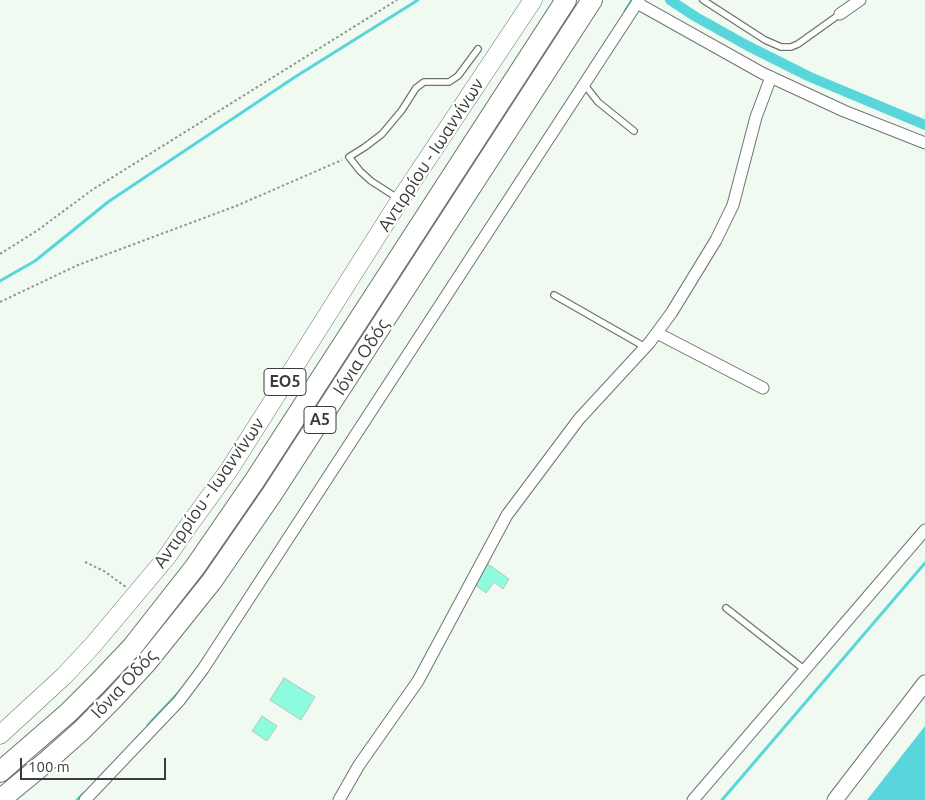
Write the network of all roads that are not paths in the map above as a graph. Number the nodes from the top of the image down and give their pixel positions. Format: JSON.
{"nodes":[{"id":1,"x":533,"y":0,"type":"edge"},
{"id":2,"x":566,"y":0,"type":"edge"},
{"id":3,"x":592,"y":0,"type":"edge"},
{"id":4,"x":703,"y":0,"type":"edge"},
{"id":5,"x":860,"y":0,"type":"edge"},
{"id":6,"x":638,"y":2,"type":"edge"},
{"id":7,"x":840,"y":14,"type":"joint"},
{"id":8,"x":478,"y":49,"type":"dead end"},
{"id":9,"x":771,"y":77,"type":"junction"},
{"id":10,"x":584,"y":84,"type":"junction"},
{"id":11,"x":634,"y":131,"type":"dead end"},
{"id":12,"x":925,"y":143,"type":"edge"},
{"id":13,"x":400,"y":200,"type":"junction"},
{"id":14,"x":554,"y":294,"type":"dead end"},
{"id":15,"x":657,"y":333,"type":"junction"},
{"id":16,"x":645,"y":347,"type":"junction"},
{"id":17,"x":763,"y":388,"type":"dead end"},
{"id":18,"x":925,"y":530,"type":"edge"},
{"id":19,"x":726,"y":608,"type":"dead end"},
{"id":20,"x":805,"y":670,"type":"junction"},
{"id":21,"x":925,"y":684,"type":"edge"},
{"id":22,"x":0,"y":735,"type":"edge"},
{"id":23,"x":0,"y":772,"type":"edge"},
{"id":24,"x":0,"y":800,"type":"edge"},
{"id":25,"x":85,"y":800,"type":"edge"},
{"id":26,"x":339,"y":800,"type":"edge"},
{"id":27,"x":693,"y":800,"type":"edge"},
{"id":28,"x":835,"y":800,"type":"edge"}],
"edges":[{"from":1,"to":13,"type":"main road","name":"Αντιρρίου - Ιωαννίνων","number":"ΕΟ5"},
{"from":2,"to":23,"type":"highway","name":"Ιόνια Οδός","number":"Α5"},
{"from":3,"to":24,"type":"highway","name":"Ιόνια Οδός","number":"Α5"},
{"from":4,"to":7,"type":"lane"},
{"from":5,"to":7,"type":"street"},
{"from":6,"to":9,"type":"street"},
{"from":6,"to":10,"type":"street"},
{"from":8,"to":13,"type":"lane"},
{"from":9,"to":12,"type":"street"},
{"from":9,"to":15,"type":"street"},
{"from":10,"to":11,"type":"lane"},
{"from":10,"to":25,"type":"street"},
{"from":13,"to":22,"type":"main road","name":"Αντιρρίου - Ιωαννίνων","number":"ΕΟ5"},
{"from":14,"to":16,"type":"lane"},
{"from":15,"to":16,"type":"street"},
{"from":15,"to":17,"type":"street"},
{"from":16,"to":26,"type":"street"},
{"from":18,"to":20,"type":"street"},
{"from":19,"to":20,"type":"lane"},
{"from":20,"to":27,"type":"street"},
{"from":21,"to":28,"type":"main road"}]}
